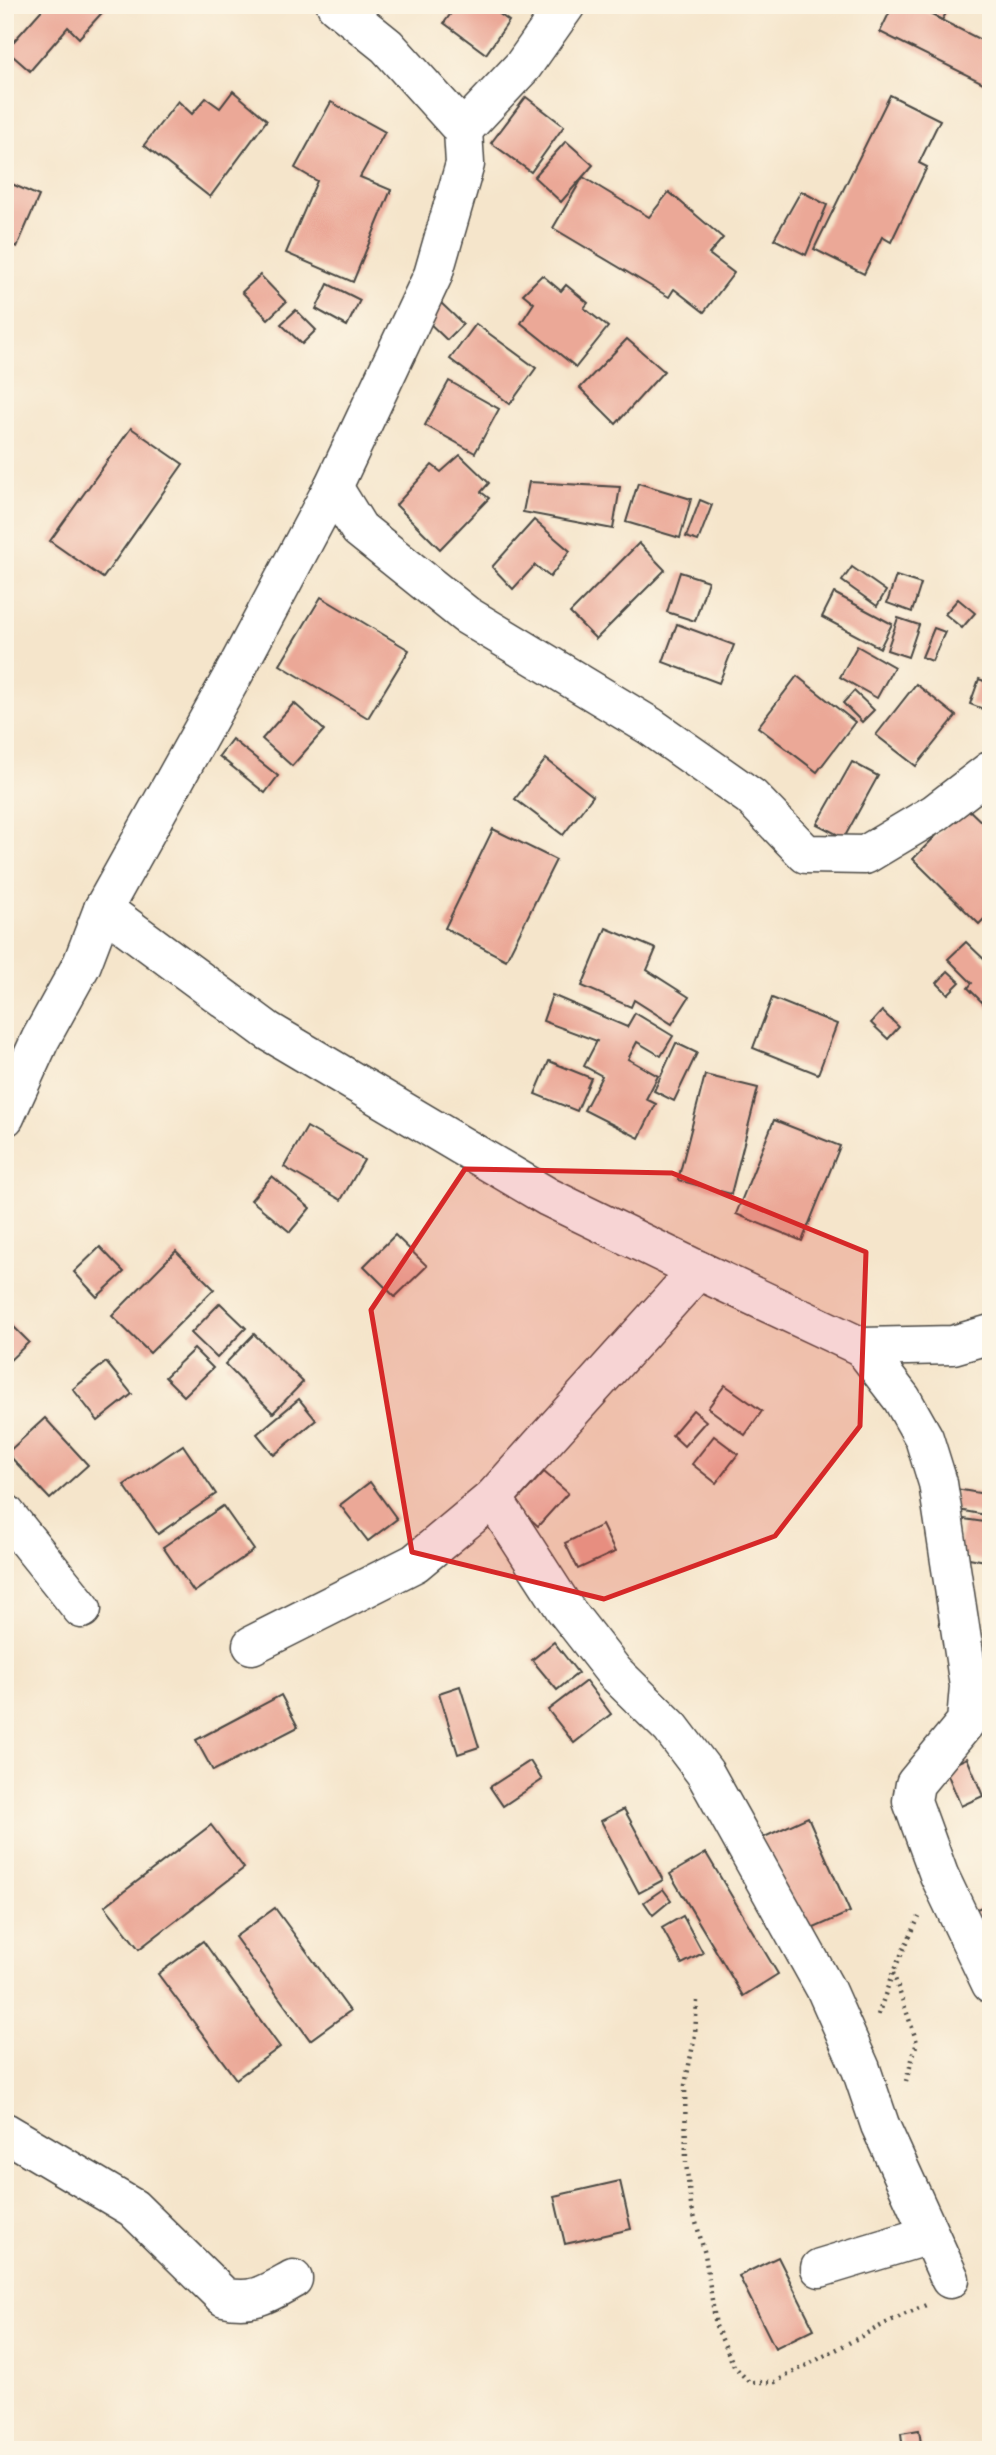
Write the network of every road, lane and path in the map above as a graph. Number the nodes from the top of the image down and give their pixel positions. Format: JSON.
{"nodes":[{"id":1,"x":336,"y":5,"type":"edge"},
{"id":2,"x":566,"y":5,"type":"edge"},
{"id":3,"x":463,"y":130,"type":"junction"},
{"id":4,"x":333,"y":486,"type":"junction"},
{"id":5,"x":991,"y":770,"type":"edge"},
{"id":6,"x":103,"y":909,"type":"junction"},
{"id":7,"x":5,"y":1117,"type":"edge"},
{"id":8,"x":698,"y":1270,"type":"junction"},
{"id":9,"x":991,"y":1334,"type":"edge"},
{"id":10,"x":862,"y":1347,"type":"junction"},
{"id":11,"x":493,"y":1498,"type":"junction"},
{"id":12,"x":5,"y":1513,"type":"edge"},
{"id":13,"x":82,"y":1609,"type":"dead end"},
{"id":14,"x":252,"y":1645,"type":"dead end"},
{"id":15,"x":939,"y":1875,"type":"junction"},
{"id":16,"x":893,"y":1972,"type":"junction"},
{"id":17,"x":991,"y":1984,"type":"edge"},
{"id":18,"x":697,"y":2001,"type":"dead end"},
{"id":19,"x":861,"y":2068,"type":"junction"},
{"id":20,"x":880,"y":2125,"type":"junction"},
{"id":21,"x":5,"y":2132,"type":"edge"},
{"id":22,"x":929,"y":2235,"type":"junction"},
{"id":23,"x":820,"y":2268,"type":"dead end"},
{"id":24,"x":293,"y":2279,"type":"dead end"},
{"id":25,"x":950,"y":2279,"type":"joint"}],
"edges":[{"from":1,"to":3,"type":"street"},
{"from":2,"to":3,"type":"street"},
{"from":3,"to":4,"type":"street"},
{"from":4,"to":5,"type":"street"},
{"from":4,"to":6,"type":"street"},
{"from":6,"to":7,"type":"street"},
{"from":6,"to":8,"type":"street"},
{"from":8,"to":10,"type":"street"},
{"from":8,"to":11,"type":"street"},
{"from":9,"to":10,"type":"street"},
{"from":10,"to":15,"type":"street"},
{"from":11,"to":14,"type":"street"},
{"from":11,"to":19,"type":"street"},
{"from":12,"to":13,"type":"street"},
{"from":15,"to":16,"type":"path"},
{"from":15,"to":17,"type":"street"},
{"from":16,"to":19,"type":"path"},
{"from":16,"to":20,"type":"path"},
{"from":18,"to":25,"type":"path"},
{"from":19,"to":20,"type":"street"},
{"from":20,"to":22,"type":"street"},
{"from":21,"to":24,"type":"street"},
{"from":22,"to":23,"type":"street"},
{"from":22,"to":25,"type":"street"}]}
